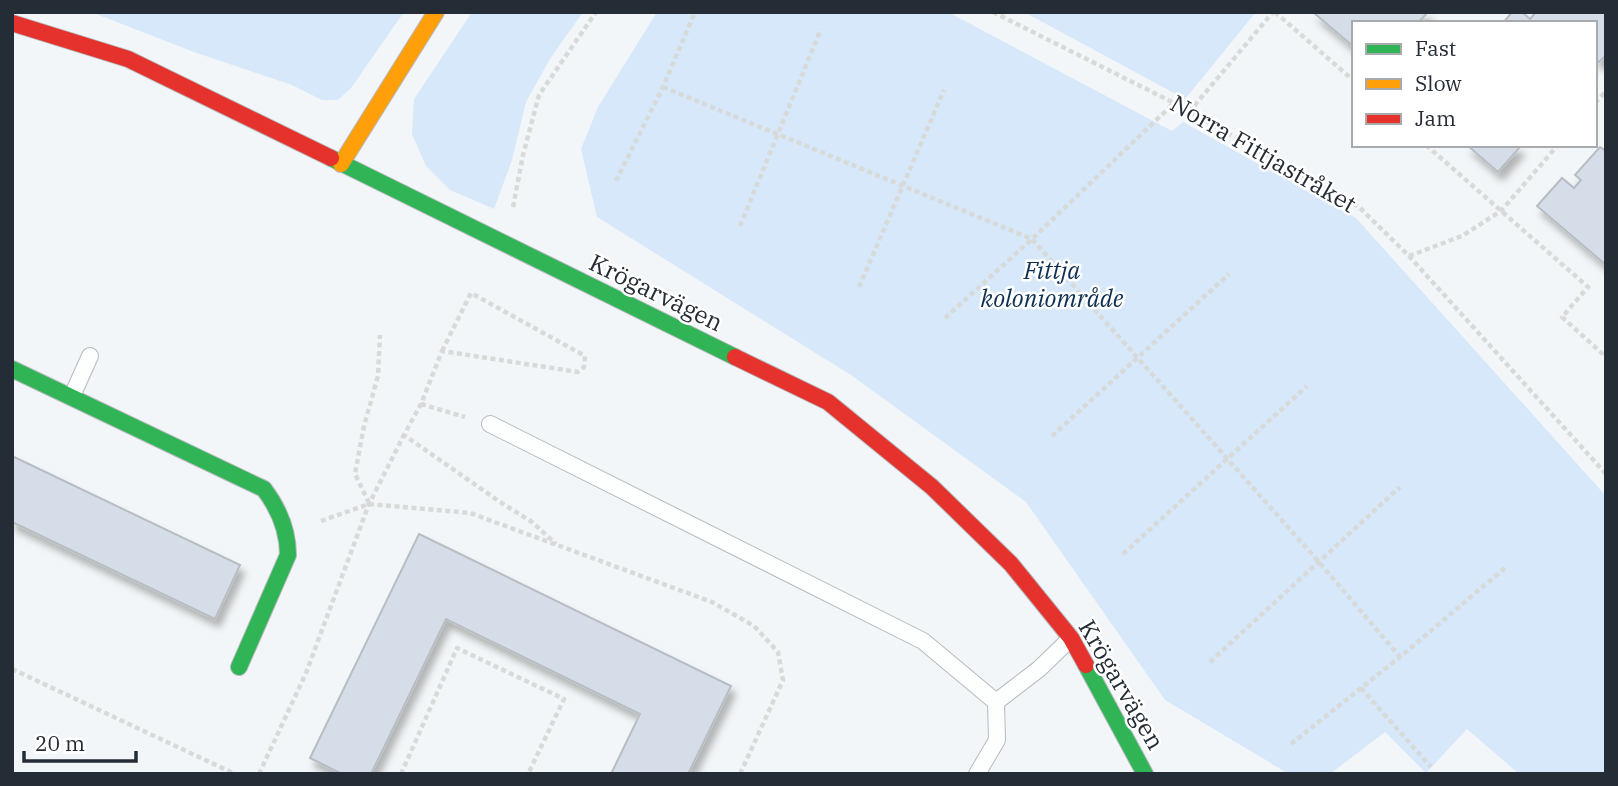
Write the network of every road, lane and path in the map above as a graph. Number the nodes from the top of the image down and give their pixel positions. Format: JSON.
{"nodes":[{"id":1,"x":436,"y":12,"type":"edge"},
{"id":2,"x":596,"y":12,"type":"edge"},
{"id":3,"x":695,"y":12,"type":"edge"},
{"id":4,"x":993,"y":12,"type":"edge"},
{"id":5,"x":1274,"y":12,"type":"edge"},
{"id":6,"x":12,"y":23,"type":"edge"},
{"id":7,"x":821,"y":29,"type":"dead end"},
{"id":8,"x":1352,"y":79,"type":"edge"},
{"id":9,"x":663,"y":87,"type":"junction"},
{"id":10,"x":944,"y":90,"type":"dead end"},
{"id":11,"x":1174,"y":103,"type":"junction"},
{"id":12,"x":1189,"y":112,"type":"junction"},
{"id":13,"x":777,"y":134,"type":"junction"},
{"id":14,"x":1428,"y":147,"type":"edge"},
{"id":15,"x":1556,"y":147,"type":"edge"},
{"id":16,"x":341,"y":164,"type":"junction"},
{"id":17,"x":616,"y":181,"type":"dead end"},
{"id":18,"x":903,"y":185,"type":"junction"},
{"id":19,"x":512,"y":210,"type":"dead end"},
{"id":20,"x":1501,"y":211,"type":"junction"},
{"id":21,"x":740,"y":226,"type":"dead end"},
{"id":22,"x":1032,"y":239,"type":"junction"},
{"id":23,"x":1409,"y":256,"type":"junction"},
{"id":24,"x":1229,"y":274,"type":"dead end"},
{"id":25,"x":859,"y":287,"type":"dead end"},
{"id":26,"x":471,"y":293,"type":"dead end"},
{"id":27,"x":945,"y":318,"type":"dead end"},
{"id":28,"x":380,"y":335,"type":"dead end"},
{"id":29,"x":442,"y":351,"type":"dead end"},
{"id":30,"x":90,"y":356,"type":"dead end"},
{"id":31,"x":1606,"y":357,"type":"edge"},
{"id":32,"x":1137,"y":358,"type":"junction"},
{"id":33,"x":12,"y":369,"type":"edge"},
{"id":34,"x":1307,"y":386,"type":"dead end"},
{"id":35,"x":72,"y":396,"type":"junction"},
{"id":36,"x":421,"y":404,"type":"dead end"},
{"id":37,"x":490,"y":424,"type":"joint"},
{"id":38,"x":404,"y":435,"type":"dead end"},
{"id":39,"x":1052,"y":436,"type":"dead end"},
{"id":40,"x":1228,"y":460,"type":"junction"},
{"id":41,"x":1606,"y":474,"type":"edge"},
{"id":42,"x":1400,"y":487,"type":"dead end"},
{"id":43,"x":369,"y":504,"type":"junction"},
{"id":44,"x":1123,"y":554,"type":"dead end"},
{"id":45,"x":1319,"y":562,"type":"junction"},
{"id":46,"x":1505,"y":568,"type":"dead end"},
{"id":47,"x":1071,"y":638,"type":"junction"},
{"id":48,"x":1400,"y":657,"type":"junction"},
{"id":49,"x":1210,"y":663,"type":"dead end"},
{"id":50,"x":239,"y":667,"type":"dead end"},
{"id":51,"x":12,"y":670,"type":"edge"},
{"id":52,"x":1361,"y":688,"type":"junction"},
{"id":53,"x":996,"y":702,"type":"junction"},
{"id":54,"x":1291,"y":744,"type":"dead end"},
{"id":55,"x":1431,"y":767,"type":"dead end"},
{"id":56,"x":234,"y":774,"type":"edge"},
{"id":57,"x":258,"y":774,"type":"edge"},
{"id":58,"x":401,"y":774,"type":"edge"},
{"id":59,"x":528,"y":774,"type":"edge"},
{"id":60,"x":740,"y":774,"type":"edge"},
{"id":61,"x":977,"y":774,"type":"edge"},
{"id":62,"x":1146,"y":774,"type":"edge"}],
"edges":[{"from":1,"to":16,"type":"street"},
{"from":2,"to":19,"type":"path"},
{"from":3,"to":9,"type":"path"},
{"from":4,"to":11,"type":"path","name":"Norra Fittjastråket"},
{"from":5,"to":8,"type":"path"},
{"from":5,"to":12,"type":"path"},
{"from":6,"to":16,"type":"street","name":"Krögarvägen"},
{"from":7,"to":13,"type":"path"},
{"from":9,"to":13,"type":"path"},
{"from":9,"to":17,"type":"path"},
{"from":10,"to":18,"type":"path"},
{"from":11,"to":12,"type":"path","name":"Norra Fittjastråket"},
{"from":11,"to":22,"type":"path"},
{"from":12,"to":23,"type":"path","name":"Norra Fittjastråket"},
{"from":13,"to":18,"type":"path"},
{"from":13,"to":21,"type":"path"},
{"from":14,"to":20,"type":"path"},
{"from":15,"to":20,"type":"path"},
{"from":16,"to":47,"type":"street","name":"Krögarvägen"},
{"from":18,"to":22,"type":"path"},
{"from":18,"to":25,"type":"path"},
{"from":20,"to":23,"type":"path"},
{"from":20,"to":31,"type":"path"},
{"from":22,"to":27,"type":"path"},
{"from":22,"to":32,"type":"path"},
{"from":23,"to":41,"type":"path","name":"Norra Fittjastråket"},
{"from":24,"to":32,"type":"path"},
{"from":26,"to":29,"type":"path"},
{"from":28,"to":43,"type":"path"},
{"from":30,"to":35,"type":"lane"},
{"from":32,"to":39,"type":"path"},
{"from":32,"to":40,"type":"path"},
{"from":33,"to":35,"type":"street"},
{"from":34,"to":40,"type":"path"},
{"from":35,"to":50,"type":"street"},
{"from":36,"to":37,"type":"path"},
{"from":37,"to":53,"type":"lane"},
{"from":38,"to":43,"type":"path"},
{"from":40,"to":44,"type":"path"},
{"from":40,"to":45,"type":"path"},
{"from":42,"to":45,"type":"path"},
{"from":43,"to":57,"type":"path"},
{"from":43,"to":60,"type":"path"},
{"from":45,"to":48,"type":"path"},
{"from":45,"to":49,"type":"path"},
{"from":46,"to":48,"type":"path"},
{"from":47,"to":53,"type":"lane"},
{"from":47,"to":62,"type":"street","name":"Krögarvägen"},
{"from":48,"to":52,"type":"path"},
{"from":51,"to":56,"type":"path"},
{"from":52,"to":54,"type":"path"},
{"from":52,"to":55,"type":"path"},
{"from":53,"to":61,"type":"lane"},
{"from":58,"to":59,"type":"path"}]}
